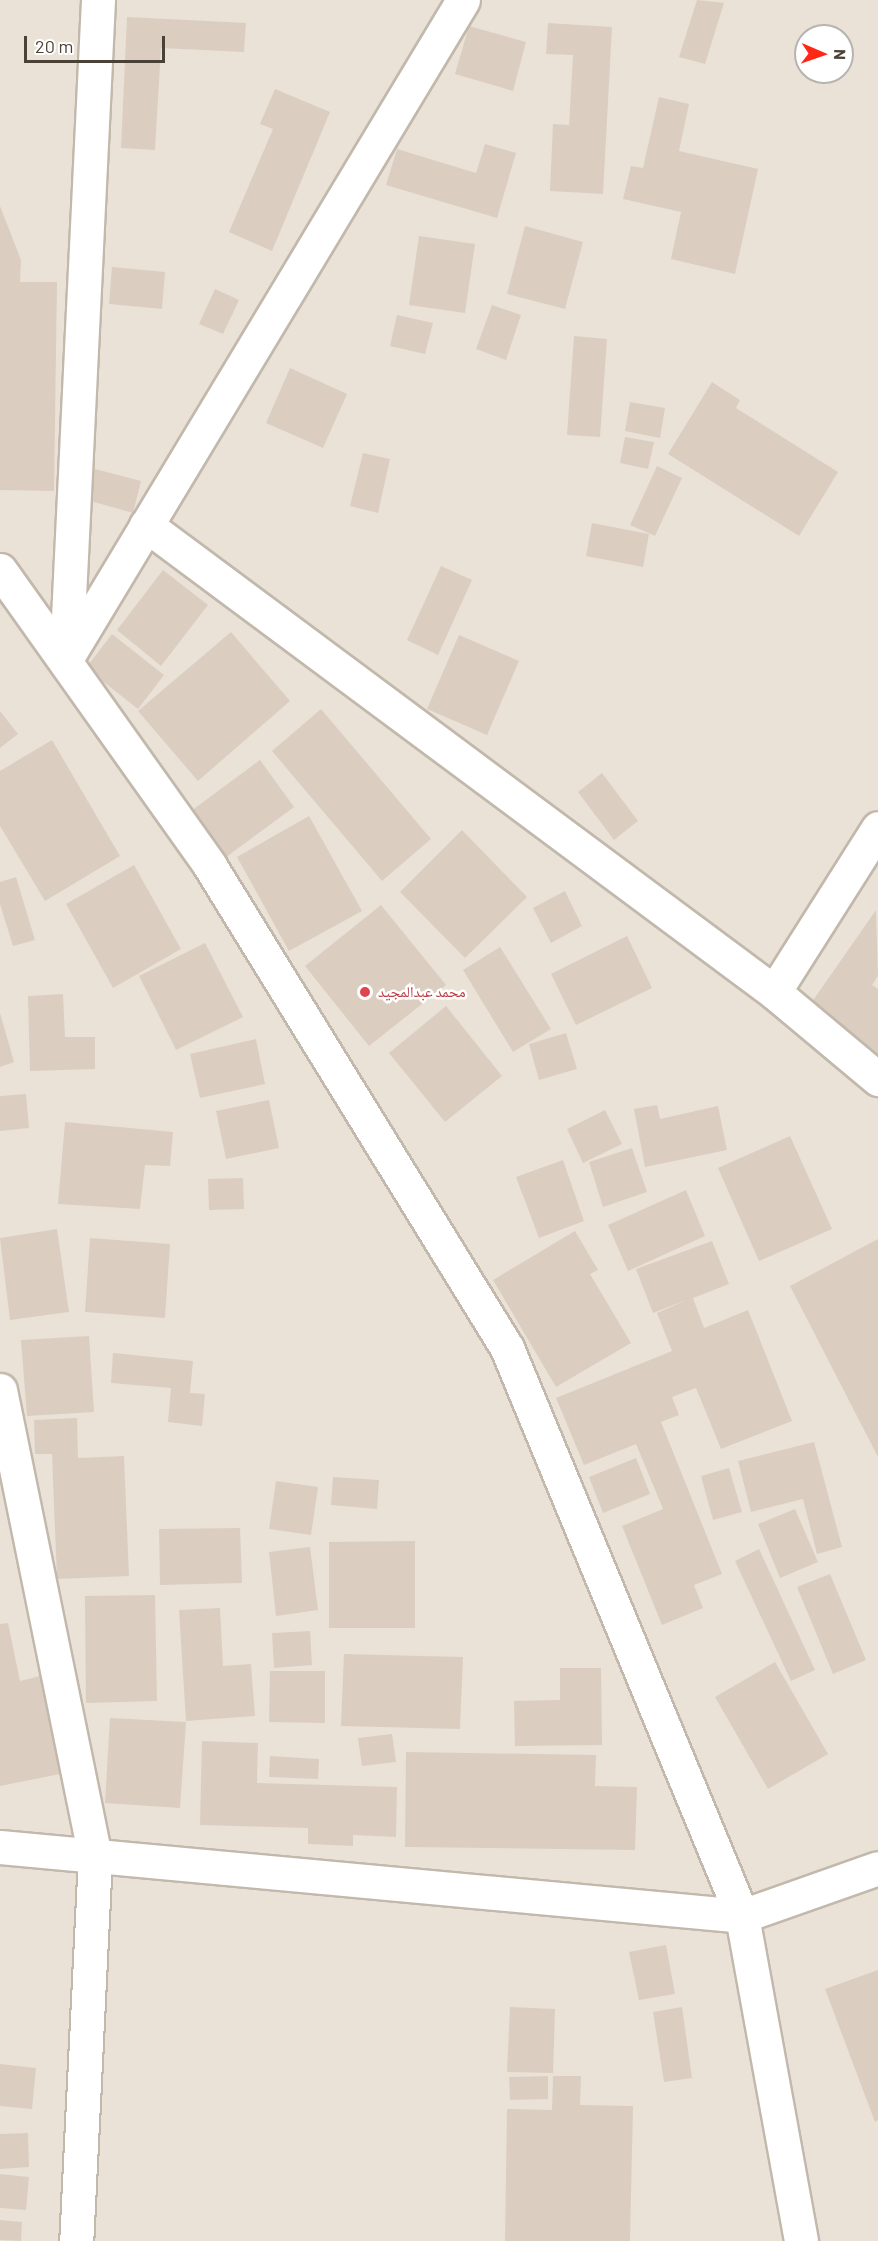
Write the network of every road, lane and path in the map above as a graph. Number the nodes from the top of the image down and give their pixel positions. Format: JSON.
{"nodes":[{"id":1,"x":98,"y":0,"type":"edge"},
{"id":2,"x":463,"y":0,"type":"edge"},
{"id":3,"x":146,"y":525,"type":"junction"},
{"id":4,"x":0,"y":570,"type":"edge"},
{"id":5,"x":66,"y":658,"type":"junction"},
{"id":6,"x":878,"y":828,"type":"edge"},
{"id":7,"x":774,"y":992,"type":"junction"},
{"id":8,"x":878,"y":1079,"type":"edge"},
{"id":9,"x":0,"y":1390,"type":"edge"},
{"id":10,"x":0,"y":1846,"type":"edge"},
{"id":11,"x":95,"y":1857,"type":"junction"},
{"id":12,"x":878,"y":1868,"type":"edge"},
{"id":13,"x":742,"y":1916,"type":"junction"},
{"id":14,"x":804,"y":2238,"type":"edge"},
{"id":15,"x":76,"y":2241,"type":"edge"}],
"edges":[{"from":1,"to":5,"type":"street"},
{"from":2,"to":3,"type":"street"},
{"from":3,"to":5,"type":"street"},
{"from":3,"to":7,"type":"street"},
{"from":4,"to":5,"type":"street"},
{"from":5,"to":13,"type":"street"},
{"from":6,"to":7,"type":"street"},
{"from":7,"to":8,"type":"street"},
{"from":9,"to":11,"type":"street"},
{"from":10,"to":11,"type":"street"},
{"from":11,"to":13,"type":"street"},
{"from":11,"to":15,"type":"street"},
{"from":12,"to":13,"type":"street"},
{"from":13,"to":14,"type":"street"}]}
